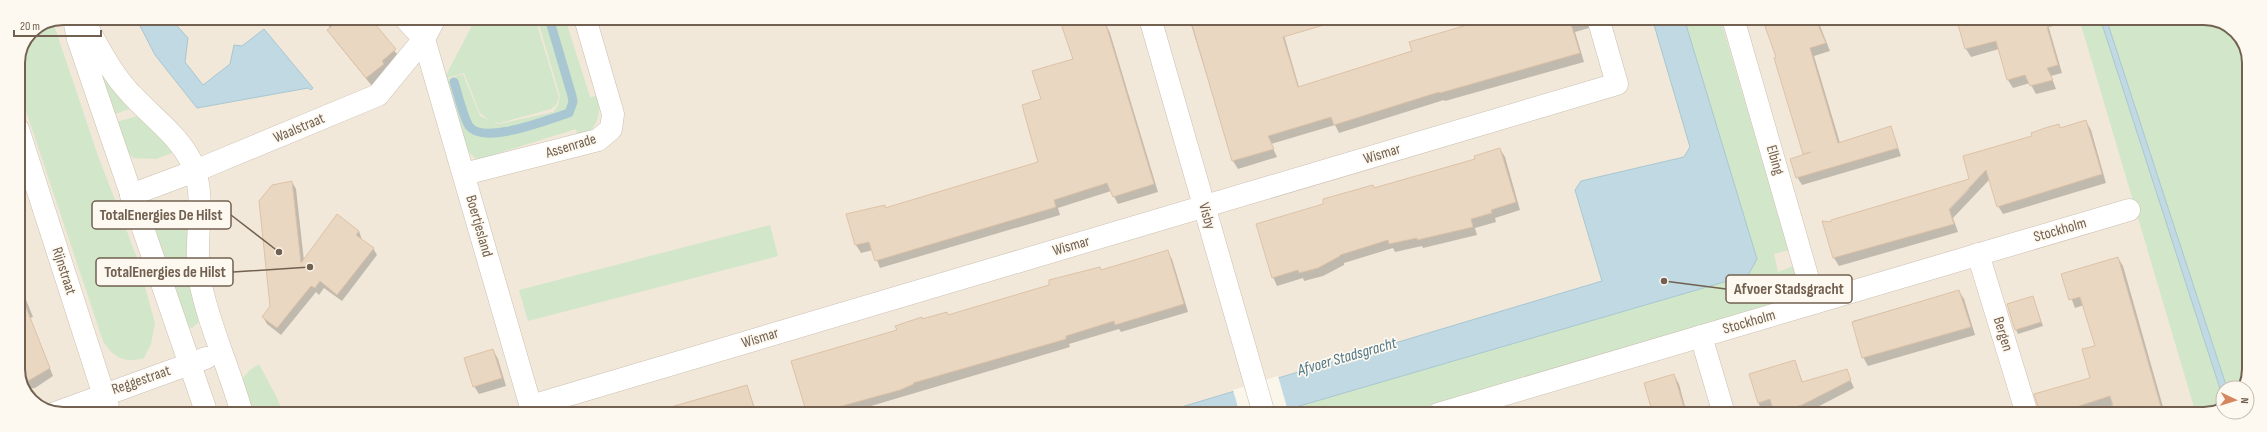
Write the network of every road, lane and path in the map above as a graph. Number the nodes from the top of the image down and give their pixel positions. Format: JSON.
{"nodes":[{"id":1,"x":75,"y":25,"type":"edge"},
{"id":2,"x":86,"y":25,"type":"edge"},
{"id":3,"x":411,"y":25,"type":"edge"},
{"id":4,"x":431,"y":25,"type":"edge"},
{"id":5,"x":587,"y":25,"type":"edge"},
{"id":6,"x":1152,"y":25,"type":"edge"},
{"id":7,"x":1600,"y":25,"type":"edge"},
{"id":8,"x":1735,"y":25,"type":"edge"},
{"id":9,"x":424,"y":39,"type":"junction"},
{"id":10,"x":25,"y":151,"type":"edge"},
{"id":11,"x":194,"y":171,"type":"junction"},
{"id":12,"x":464,"y":174,"type":"junction"},
{"id":13,"x":131,"y":195,"type":"junction"},
{"id":14,"x":1204,"y":206,"type":"junction"},
{"id":15,"x":2129,"y":210,"type":"dead end"},
{"id":16,"x":1978,"y":254,"type":"junction"},
{"id":17,"x":1815,"y":303,"type":"junction"},
{"id":18,"x":1701,"y":336,"type":"junction"},
{"id":19,"x":197,"y":361,"type":"junction"},
{"id":20,"x":106,"y":404,"type":"edge"},
{"id":21,"x":89,"y":407,"type":"edge"},
{"id":22,"x":206,"y":407,"type":"edge"},
{"id":23,"x":240,"y":407,"type":"edge"},
{"id":24,"x":531,"y":407,"type":"edge"},
{"id":25,"x":542,"y":407,"type":"edge"},
{"id":26,"x":1262,"y":407,"type":"edge"},
{"id":27,"x":1464,"y":407,"type":"edge"},
{"id":28,"x":1722,"y":407,"type":"edge"},
{"id":29,"x":2025,"y":407,"type":"edge"}],
"edges":[{"from":1,"to":13,"type":"street"},
{"from":2,"to":11,"type":"street"},
{"from":3,"to":9,"type":"street"},
{"from":4,"to":9,"type":"street","name":"Waalstraat"},
{"from":5,"to":12,"type":"street","name":"Assenrade"},
{"from":6,"to":14,"type":"street","name":"Visby"},
{"from":7,"to":14,"type":"street","name":"Wismar"},
{"from":8,"to":17,"type":"street","name":"Elbing"},
{"from":9,"to":11,"type":"street","name":"Waalstraat"},
{"from":9,"to":12,"type":"street","name":"Boertjesland"},
{"from":10,"to":20,"type":"street","name":"Rijnstraat"},
{"from":11,"to":13,"type":"street","name":"Waalstraat"},
{"from":11,"to":23,"type":"street"},
{"from":12,"to":24,"type":"street","name":"Boertjesland"},
{"from":13,"to":19,"type":"street"},
{"from":14,"to":25,"type":"street","name":"Wismar"},
{"from":14,"to":26,"type":"street","name":"Visby"},
{"from":15,"to":16,"type":"street","name":"Stockholm"},
{"from":16,"to":17,"type":"street","name":"Stockholm"},
{"from":16,"to":29,"type":"street","name":"Bergen"},
{"from":17,"to":18,"type":"street","name":"Stockholm"},
{"from":18,"to":27,"type":"street","name":"Stockholm"},
{"from":18,"to":28,"type":"street"},
{"from":19,"to":20,"type":"street","name":"Reggestraat"},
{"from":19,"to":22,"type":"street"},
{"from":20,"to":21,"type":"street","name":"Reggestraat"}]}
